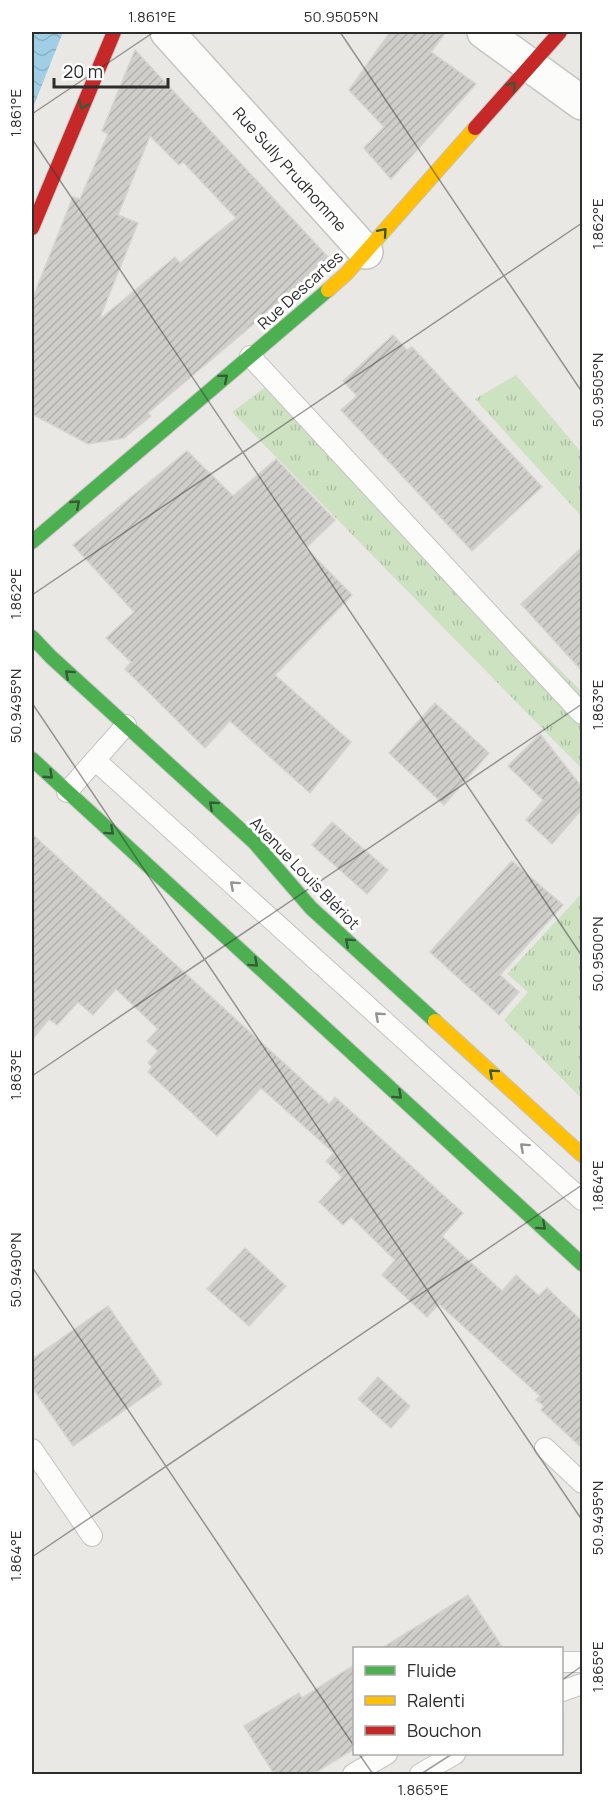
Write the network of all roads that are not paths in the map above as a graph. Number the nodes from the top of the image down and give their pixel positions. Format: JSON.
{"nodes":[{"id":1,"x":114,"y":32,"type":"edge"},
{"id":2,"x":167,"y":32,"type":"edge"},
{"id":3,"x":484,"y":32,"type":"edge"},
{"id":4,"x":560,"y":32,"type":"edge"},
{"id":5,"x":531,"y":65,"type":"junction"},
{"id":6,"x":582,"y":103,"type":"edge"},
{"id":7,"x":32,"y":228,"type":"edge"},
{"id":8,"x":366,"y":252,"type":"junction"},
{"id":9,"x":250,"y":356,"type":"junction"},
{"id":10,"x":32,"y":542,"type":"edge"},
{"id":11,"x":32,"y":637,"type":"edge"},
{"id":12,"x":582,"y":714,"type":"edge"},
{"id":13,"x":126,"y":725,"type":"junction"},
{"id":14,"x":32,"y":759,"type":"edge"},
{"id":15,"x":95,"y":760,"type":"junction"},
{"id":16,"x":67,"y":792,"type":"junction"},
{"id":17,"x":582,"y":1155,"type":"edge"},
{"id":18,"x":582,"y":1200,"type":"edge"},
{"id":19,"x":582,"y":1264,"type":"edge"},
{"id":20,"x":545,"y":1448,"type":"dead end"},
{"id":21,"x":32,"y":1449,"type":"edge"},
{"id":22,"x":582,"y":1483,"type":"edge"},
{"id":23,"x":92,"y":1536,"type":"dead end"},
{"id":24,"x":563,"y":1662,"type":"edge"},
{"id":25,"x":582,"y":1662,"type":"edge"},
{"id":26,"x":582,"y":1684,"type":"edge"},
{"id":27,"x":563,"y":1689,"type":"edge"},
{"id":28,"x":385,"y":1755,"type":"edge"},
{"id":29,"x":453,"y":1755,"type":"edge"},
{"id":30,"x":353,"y":1774,"type":"edge"},
{"id":31,"x":420,"y":1774,"type":"edge"}],
"edges":[{"from":1,"to":7,"type":"street","one_way":true},
{"from":2,"to":8,"type":"street","name":"Rue Sully Prudhomme"},
{"from":3,"to":5,"type":"street"},
{"from":4,"to":5,"type":"street","name":"Rue Descartes"},
{"from":5,"to":6,"type":"street"},
{"from":8,"to":5,"type":"street","name":"Rue Descartes","one_way":true},
{"from":8,"to":9,"type":"street","name":"Rue Descartes"},
{"from":10,"to":9,"type":"street","name":"Rue Descartes","one_way":true},
{"from":9,"to":12,"type":"lane"},
{"from":13,"to":11,"type":"street","name":"Avenue Louis Blériot","one_way":true},
{"from":13,"to":15,"type":"lane"},
{"from":17,"to":13,"type":"street","name":"Avenue Louis Blériot","one_way":true},
{"from":14,"to":16,"type":"street","one_way":true},
{"from":15,"to":16,"type":"lane"},
{"from":18,"to":15,"type":"lane","one_way":true},
{"from":16,"to":19,"type":"street","one_way":true},
{"from":20,"to":22,"type":"lane"},
{"from":21,"to":23,"type":"lane"},
{"from":24,"to":25,"type":"lane"},
{"from":26,"to":27,"type":"lane"},
{"from":28,"to":30,"type":"lane"},
{"from":29,"to":31,"type":"lane"}]}
